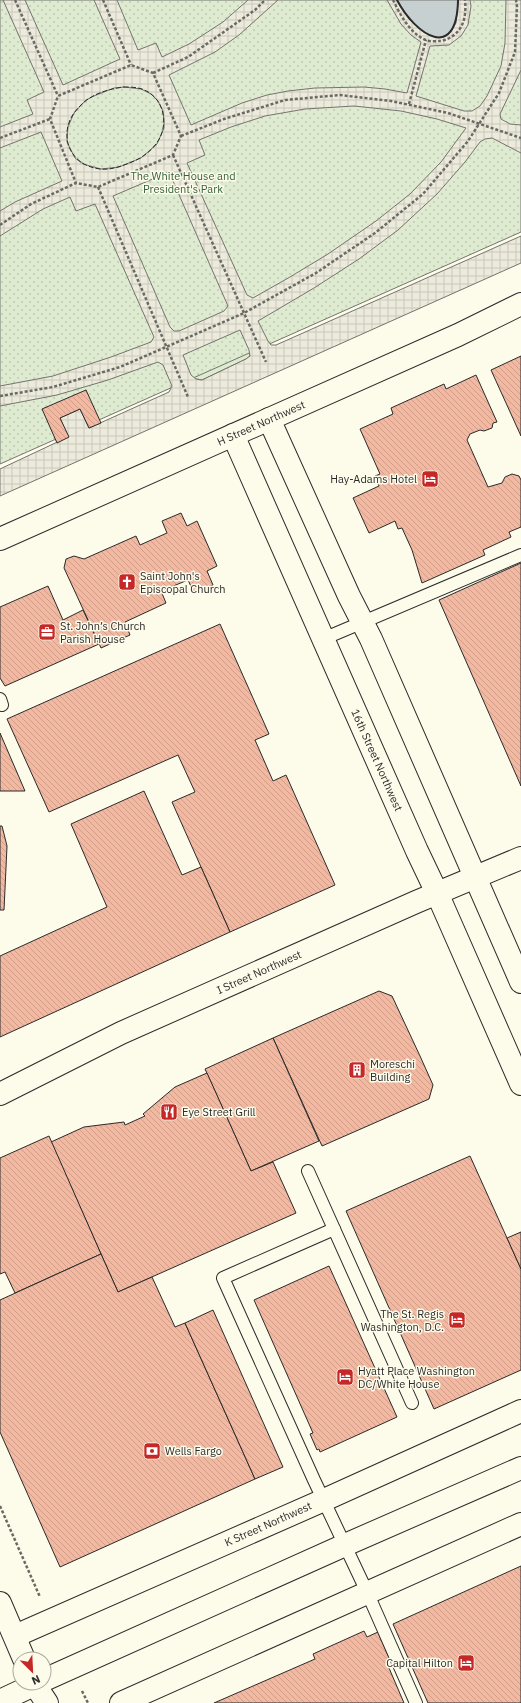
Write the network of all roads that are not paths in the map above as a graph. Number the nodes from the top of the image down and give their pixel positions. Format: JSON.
{"nodes":[{"id":1,"x":521,"y":304,"type":"edge"},
{"id":2,"x":270,"y":419,"type":"junction"},
{"id":3,"x":233,"y":435,"type":"junction"},
{"id":4,"x":0,"y":539,"type":"edge"},
{"id":5,"x":521,"y":555,"type":"edge"},
{"id":6,"x":363,"y":622,"type":"junction"},
{"id":7,"x":323,"y":639,"type":"junction"},
{"id":8,"x":521,"y":858,"type":"edge"},
{"id":9,"x":475,"y":877,"type":"junction"},
{"id":10,"x":437,"y":893,"type":"junction"},
{"id":11,"x":521,"y":982,"type":"edge"},
{"id":12,"x":521,"y":1084,"type":"edge"},
{"id":13,"x":0,"y":1094,"type":"edge"},
{"id":14,"x":308,"y":1170,"type":"dead end"},
{"id":15,"x":334,"y":1229,"type":"junction"},
{"id":16,"x":412,"y":1403,"type":"dead end"},
{"id":17,"x":521,"y":1411,"type":"edge"},
{"id":18,"x":521,"y":1468,"type":"edge"},
{"id":19,"x":324,"y":1500,"type":"junction"},
{"id":20,"x":521,"y":1524,"type":"edge"},
{"id":21,"x":345,"y":1545,"type":"junction"},
{"id":22,"x":367,"y":1592,"type":"junction"},
{"id":23,"x":0,"y":1603,"type":"edge"},
{"id":24,"x":14,"y":1636,"type":"junction"},
{"id":25,"x":21,"y":1651,"type":"edge"},
{"id":26,"x":52,"y":1681,"type":"edge"},
{"id":27,"x":27,"y":1691,"type":"edge"},
{"id":28,"x":40,"y":1691,"type":"edge"},
{"id":29,"x":0,"y":1701,"type":"edge"},
{"id":30,"x":47,"y":1703,"type":"edge"},
{"id":31,"x":121,"y":1703,"type":"edge"},
{"id":32,"x":416,"y":1703,"type":"edge"}],
"edges":[{"from":1,"to":2,"type":"main road","name":"H Street Northwest"},
{"from":2,"to":3,"type":"main road","name":"H Street Northwest"},
{"from":2,"to":6,"type":"main road"},
{"from":3,"to":4,"type":"main road","name":"H Street Northwest"},
{"from":3,"to":7,"type":"main road","name":"16th Street Northwest"},
{"from":5,"to":6,"type":"lane"},
{"from":6,"to":7,"type":"lane"},
{"from":6,"to":9,"type":"main road"},
{"from":7,"to":10,"type":"main road","name":"16th Street Northwest"},
{"from":8,"to":9,"type":"main road","name":"I Street Northwest"},
{"from":9,"to":10,"type":"main road","name":"I Street Northwest"},
{"from":9,"to":11,"type":"main road"},
{"from":10,"to":12,"type":"main road","name":"16th Street Northwest"},
{"from":10,"to":13,"type":"main road","name":"I Street Northwest"},
{"from":14,"to":15,"type":"lane"},
{"from":15,"to":16,"type":"lane"},
{"from":15,"to":19,"type":"lane"},
{"from":17,"to":19,"type":"main road","name":"K Street Northwest"},
{"from":18,"to":21,"type":"main road"},
{"from":19,"to":21,"type":"lane"},
{"from":19,"to":24,"type":"main road","name":"K Street Northwest"},
{"from":20,"to":22,"type":"main road"},
{"from":21,"to":22,"type":"lane"},
{"from":21,"to":26,"type":"main road"},
{"from":22,"to":31,"type":"main road"},
{"from":22,"to":32,"type":"lane"},
{"from":23,"to":24,"type":"main road"},
{"from":24,"to":25,"type":"main road"},
{"from":27,"to":29,"type":"main road"},
{"from":28,"to":30,"type":"main road"}]}
